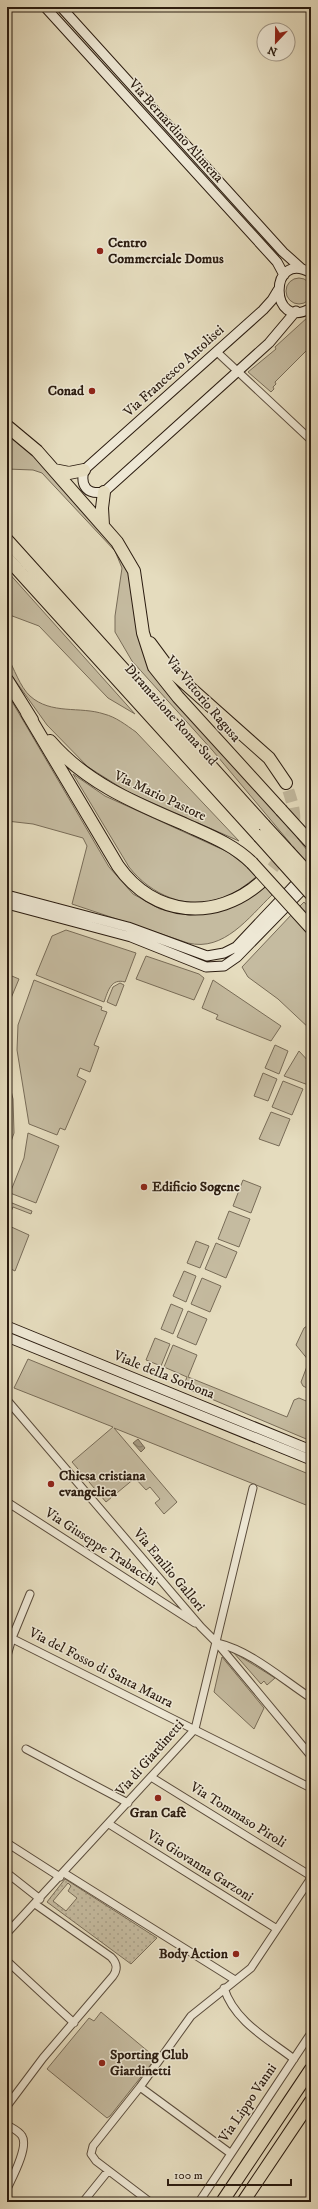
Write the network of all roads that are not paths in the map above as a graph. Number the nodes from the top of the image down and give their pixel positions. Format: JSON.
{"nodes":[{"id":1,"x":45,"y":7,"type":"edge"},
{"id":2,"x":61,"y":7,"type":"edge"},
{"id":3,"x":302,"y":270,"type":"junction"},
{"id":4,"x":311,"y":273,"type":"edge"},
{"id":5,"x":284,"y":275,"type":"junction"},
{"id":6,"x":278,"y":290,"type":"junction"},
{"id":7,"x":310,"y":309,"type":"edge"},
{"id":8,"x":296,"y":311,"type":"junction"},
{"id":9,"x":217,"y":352,"type":"junction"},
{"id":10,"x":237,"y":371,"type":"junction"},
{"id":11,"x":7,"y":426,"type":"edge"},
{"id":12,"x":311,"y":440,"type":"edge"},
{"id":13,"x":54,"y":470,"type":"junction"},
{"id":14,"x":84,"y":470,"type":"junction"},
{"id":15,"x":104,"y":492,"type":"junction"},
{"id":16,"x":103,"y":525,"type":"junction"},
{"id":17,"x":7,"y":540,"type":"edge"},
{"id":18,"x":7,"y":558,"type":"edge"},
{"id":19,"x":143,"y":633,"type":"junction"},
{"id":20,"x":7,"y":680,"type":"edge"},
{"id":21,"x":27,"y":713,"type":"junction"},
{"id":22,"x":286,"y":784,"type":"tunnel mouth"},
{"id":23,"x":261,"y":830,"type":"junction"},
{"id":24,"x":311,"y":842,"type":"edge"},
{"id":25,"x":311,"y":868,"type":"edge"},
{"id":26,"x":311,"y":876,"type":"edge"},
{"id":27,"x":311,"y":881,"type":"edge"},
{"id":28,"x":261,"y":882,"type":"tunnel mouth"},
{"id":29,"x":311,"y":894,"type":"edge"},
{"id":30,"x":7,"y":895,"type":"edge"},
{"id":31,"x":7,"y":904,"type":"edge"},
{"id":32,"x":311,"y":928,"type":"edge"},
{"id":33,"x":7,"y":1326,"type":"edge"},
{"id":34,"x":7,"y":1337,"type":"edge"},
{"id":35,"x":7,"y":1400,"type":"edge"},
{"id":36,"x":311,"y":1450,"type":"edge"},
{"id":37,"x":311,"y":1460,"type":"edge"},
{"id":38,"x":253,"y":1488,"type":"dead end"},
{"id":39,"x":7,"y":1502,"type":"edge"},
{"id":40,"x":30,"y":1594,"type":"dead end"},
{"id":41,"x":201,"y":1627,"type":"junction"},
{"id":42,"x":9,"y":1637,"type":"edge"},
{"id":43,"x":217,"y":1643,"type":"junction"},
{"id":44,"x":7,"y":1656,"type":"edge"},
{"id":45,"x":311,"y":1698,"type":"edge"},
{"id":46,"x":194,"y":1729,"type":"junction"},
{"id":47,"x":26,"y":1749,"type":"dead end"},
{"id":48,"x":311,"y":1756,"type":"edge"},
{"id":49,"x":151,"y":1777,"type":"junction"},
{"id":50,"x":311,"y":1788,"type":"edge"},
{"id":51,"x":128,"y":1803,"type":"junction"},
{"id":52,"x":109,"y":1824,"type":"junction"},
{"id":53,"x":7,"y":1843,"type":"edge"},
{"id":54,"x":7,"y":1873,"type":"edge"},
{"id":55,"x":62,"y":1875,"type":"junction"},
{"id":56,"x":311,"y":1877,"type":"edge"},
{"id":57,"x":37,"y":1901,"type":"junction"},
{"id":58,"x":277,"y":1929,"type":"junction"},
{"id":59,"x":7,"y":1933,"type":"edge"},
{"id":60,"x":7,"y":1961,"type":"edge"},
{"id":61,"x":235,"y":1980,"type":"junction"},
{"id":62,"x":224,"y":1988,"type":"junction"},
{"id":63,"x":74,"y":2023,"type":"junction"},
{"id":64,"x":311,"y":2033,"type":"edge"},
{"id":65,"x":294,"y":2060,"type":"junction"},
{"id":66,"x":311,"y":2069,"type":"edge"},
{"id":67,"x":140,"y":2087,"type":"junction"},
{"id":68,"x":311,"y":2102,"type":"edge"},
{"id":69,"x":7,"y":2106,"type":"edge"},
{"id":70,"x":7,"y":2125,"type":"edge"},
{"id":71,"x":230,"y":2153,"type":"junction"},
{"id":72,"x":108,"y":2171,"type":"junction"},
{"id":73,"x":7,"y":2189,"type":"edge"},
{"id":74,"x":83,"y":2202,"type":"edge"},
{"id":75,"x":150,"y":2202,"type":"edge"},
{"id":76,"x":199,"y":2202,"type":"edge"},
{"id":77,"x":222,"y":2202,"type":"edge"},
{"id":78,"x":243,"y":2202,"type":"edge"}],
"edges":[{"from":1,"to":5,"type":"street","name":"Via Bernardino Alimena"},
{"from":2,"to":3,"type":"street","name":"Via Bernardino Alimena"},
{"from":3,"to":4,"type":"street"},
{"from":3,"to":5,"type":"street"},
{"from":5,"to":6,"type":"street","name":"Via Francesco Antolisei"},
{"from":6,"to":8,"type":"street"},
{"from":6,"to":9,"type":"street","name":"Via Francesco Antolisei"},
{"from":7,"to":8,"type":"street"},
{"from":8,"to":10,"type":"street"},
{"from":9,"to":10,"type":"street"},
{"from":9,"to":14,"type":"street","name":"Via Francesco Antolisei"},
{"from":10,"to":12,"type":"street"},
{"from":10,"to":15,"type":"street"},
{"from":11,"to":13,"type":"highway","name":"Via Vittorio Ragusa"},
{"from":13,"to":14,"type":"highway"},
{"from":13,"to":16,"type":"highway","name":"Via Vittorio Ragusa"},
{"from":14,"to":15,"type":"street"},
{"from":15,"to":16,"type":"highway"},
{"from":16,"to":19,"type":"highway","name":"Via Vittorio Ragusa"},
{"from":17,"to":23,"type":"highway","name":"Diramazione Roma Sud"},
{"from":18,"to":23,"type":"highway","name":"Diramazione Roma Sud"},
{"from":19,"to":22,"type":"highway"},
{"from":19,"to":24,"type":"highway","name":"Via Vittorio Ragusa","bridge":true},
{"from":20,"to":21,"type":"highway","name":"Via Mario Pastore"},
{"from":21,"to":28,"type":"highway"},
{"from":21,"to":32,"type":"highway","name":"Via Mario Pastore","bridge":true},
{"from":23,"to":26,"type":"highway","name":"Diramazione Roma Sud","bridge":true},
{"from":23,"to":29,"type":"highway","name":"Diramazione Roma Sud","bridge":true},
{"from":25,"to":30,"type":"street"},
{"from":27,"to":31,"type":"street"},
{"from":33,"to":36,"type":"street","name":"Viale della Sorbona"},
{"from":34,"to":37,"type":"street","name":"Viale della Sorbona"},
{"from":35,"to":41,"type":"street","name":"Via Emilio Gallori"},
{"from":38,"to":43,"type":"street","name":"Via di Giardinetti"},
{"from":39,"to":41,"type":"street","name":"Via Giuseppe Trabacchi"},
{"from":40,"to":42,"type":"street"},
{"from":41,"to":43,"type":"street","name":"Via Emilio Gallori"},
{"from":42,"to":44,"type":"street"},
{"from":42,"to":46,"type":"street","name":"Via del Fosso di Santa Maura"},
{"from":43,"to":45,"type":"street"},
{"from":43,"to":46,"type":"street","name":"Via di Giardinetti"},
{"from":43,"to":48,"type":"street","name":"Via Emilio Gallori"},
{"from":46,"to":49,"type":"street","name":"Via di Giardinetti"},
{"from":46,"to":50,"type":"street","name":"Via del Fosso di Santa Maura"},
{"from":47,"to":51,"type":"street"},
{"from":49,"to":51,"type":"street","name":"Via di Giardinetti"},
{"from":49,"to":56,"type":"street","name":"Via Tommaso Piroli"},
{"from":51,"to":52,"type":"street","name":"Via di Giardinetti"},
{"from":52,"to":55,"type":"street","name":"Via di Giardinetti"},
{"from":52,"to":58,"type":"street","name":"Via Giovanna Garzoni"},
{"from":53,"to":55,"type":"street"},
{"from":54,"to":57,"type":"street"},
{"from":55,"to":57,"type":"street","name":"Via di Giardinetti"},
{"from":55,"to":61,"type":"street"},
{"from":56,"to":58,"type":"street"},
{"from":57,"to":59,"type":"street","name":"Via di Giardinetti"},
{"from":57,"to":63,"type":"street"},
{"from":58,"to":61,"type":"street"},
{"from":60,"to":63,"type":"street"},
{"from":61,"to":62,"type":"street"},
{"from":62,"to":65,"type":"street","name":"Via Lippo Vanni"},
{"from":62,"to":67,"type":"street"},
{"from":63,"to":69,"type":"street"},
{"from":64,"to":65,"type":"street","name":"Via Lippo Vanni"},
{"from":65,"to":71,"type":"street","name":"Via Lippo Vanni"},
{"from":66,"to":77,"type":"highway"},
{"from":67,"to":71,"type":"street"},
{"from":67,"to":72,"type":"street"},
{"from":68,"to":78,"type":"highway"},
{"from":70,"to":73,"type":"street"},
{"from":71,"to":76,"type":"street","name":"Via Lippo Vanni"},
{"from":72,"to":74,"type":"street"},
{"from":72,"to":75,"type":"street"}]}
